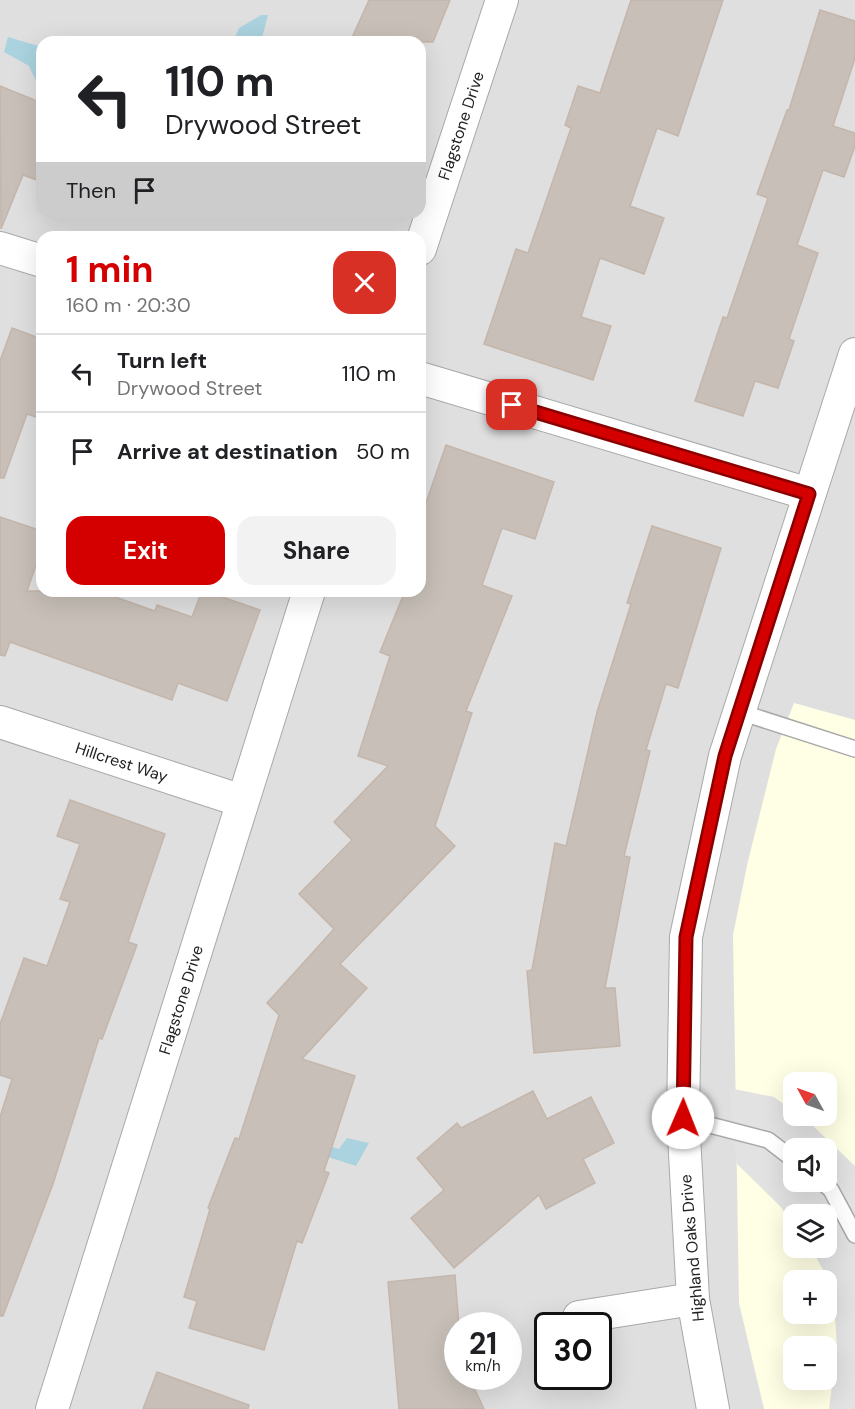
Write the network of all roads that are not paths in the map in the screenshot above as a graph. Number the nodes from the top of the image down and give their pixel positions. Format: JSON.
{"nodes":[{"id":1,"x":502,"y":0,"type":"edge"},
{"id":2,"x":426,"y":231,"type":"edge"},
{"id":3,"x":0,"y":248,"type":"edge"},
{"id":4,"x":36,"y":259,"type":"edge"},
{"id":5,"x":855,"y":354,"type":"edge"},
{"id":6,"x":426,"y":380,"type":"edge"},
{"id":7,"x":809,"y":494,"type":"junction"},
{"id":8,"x":307,"y":597,"type":"edge"},
{"id":9,"x":740,"y":712,"type":"junction"},
{"id":10,"x":0,"y":722,"type":"edge"},
{"id":11,"x":855,"y":749,"type":"edge"},
{"id":12,"x":242,"y":801,"type":"junction"},
{"id":13,"x":683,"y":1118,"type":"junction"},
{"id":14,"x":783,"y":1152,"type":"edge"},
{"id":15,"x":832,"y":1192,"type":"edge"},
{"id":16,"x":855,"y":1235,"type":"edge"},
{"id":17,"x":693,"y":1299,"type":"junction"},
{"id":18,"x":611,"y":1312,"type":"edge"},
{"id":19,"x":52,"y":1409,"type":"edge"},
{"id":20,"x":713,"y":1409,"type":"edge"}],
"edges":[{"from":1,"to":2,"type":"street","name":"Flagstone Drive"},
{"from":3,"to":4,"type":"street"},
{"from":5,"to":7,"type":"street","name":"Highland Oaks Drive"},
{"from":6,"to":7,"type":"street"},
{"from":7,"to":9,"type":"street","name":"Highland Oaks Drive"},
{"from":8,"to":12,"type":"street","name":"Flagstone Drive"},
{"from":9,"to":11,"type":"lane"},
{"from":9,"to":13,"type":"street","name":"Highland Oaks Drive"},
{"from":10,"to":12,"type":"street","name":"Hillcrest Way"},
{"from":12,"to":19,"type":"street","name":"Flagstone Drive"},
{"from":13,"to":14,"type":"lane"},
{"from":13,"to":17,"type":"street","name":"Highland Oaks Drive"},
{"from":15,"to":16,"type":"lane"},
{"from":17,"to":18,"type":"street"},
{"from":17,"to":20,"type":"street","name":"Highland Oaks Drive"}]}
